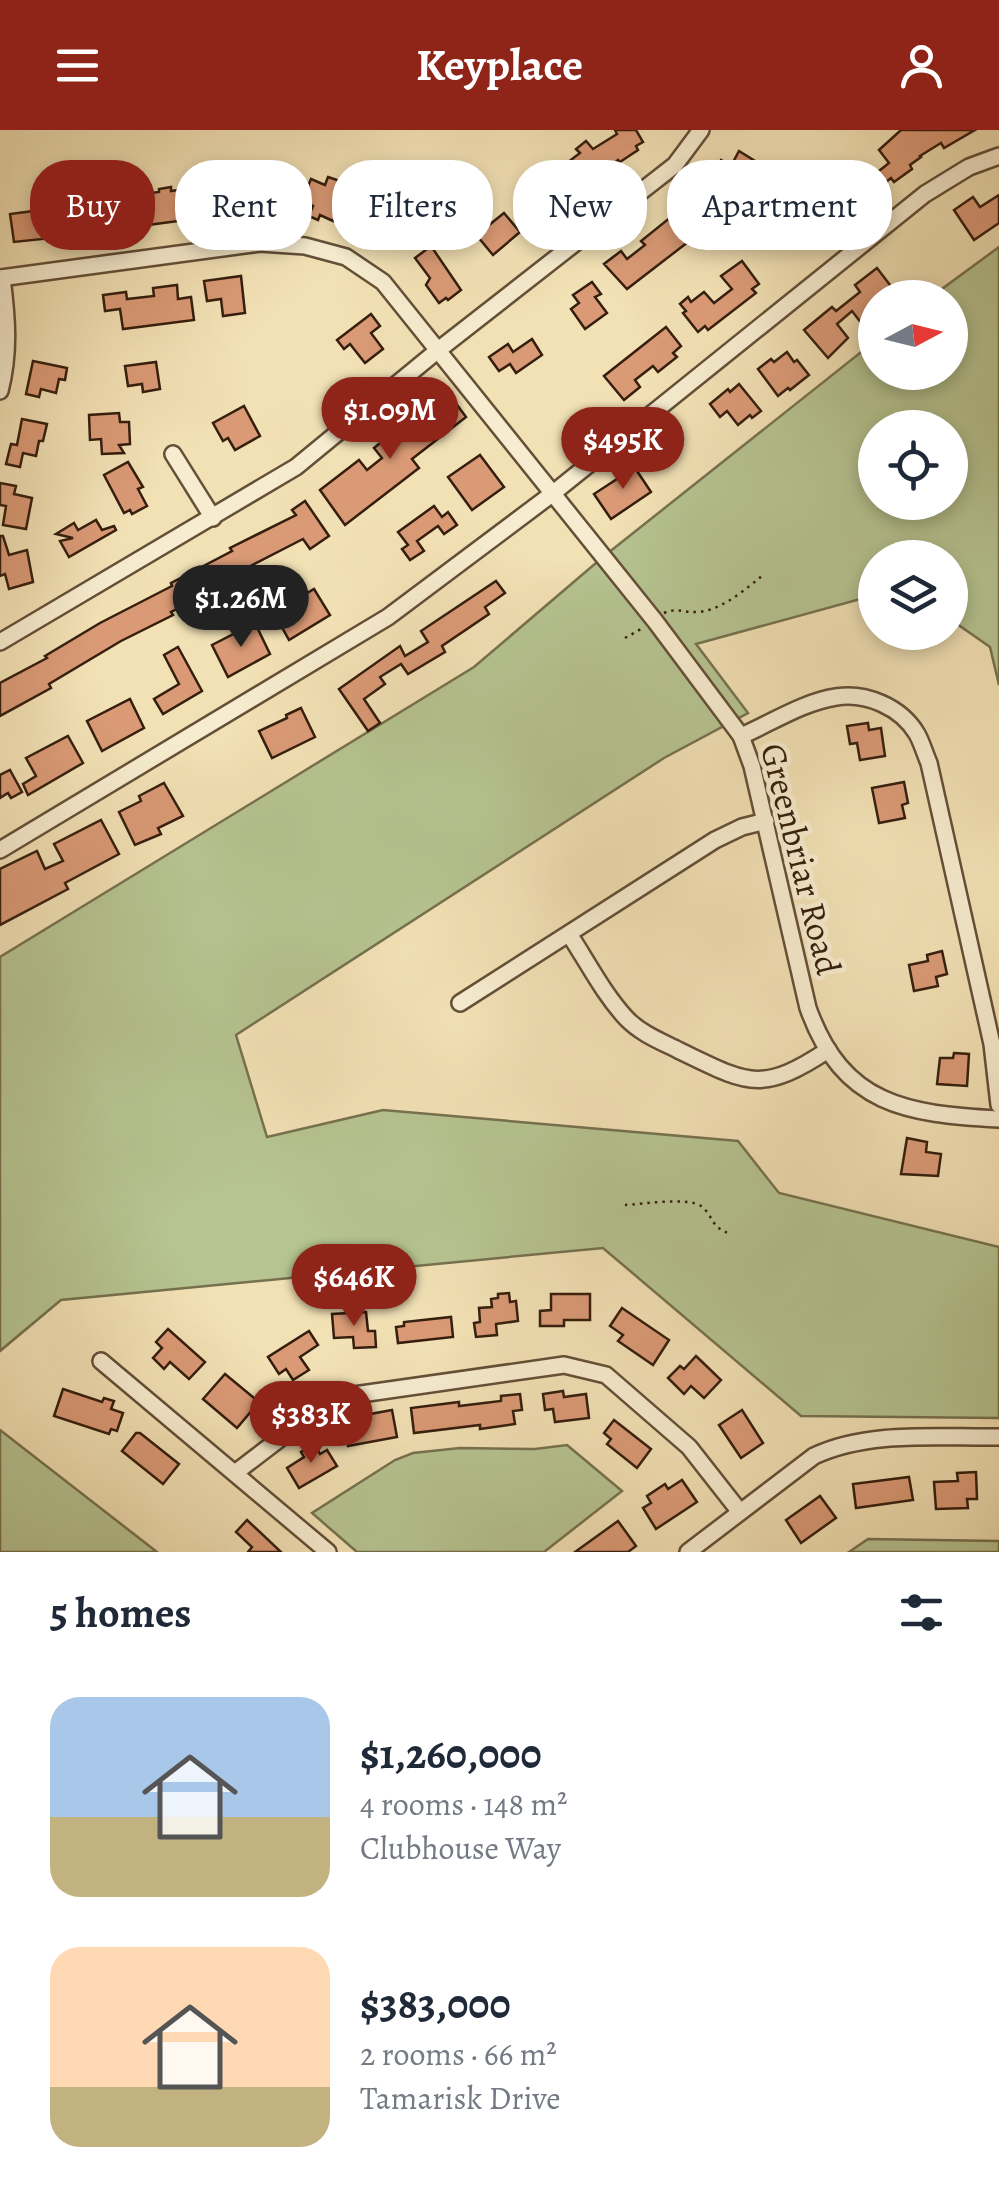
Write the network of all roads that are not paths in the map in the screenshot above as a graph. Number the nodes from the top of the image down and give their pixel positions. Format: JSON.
{"nodes":[{"id":1,"x":701,"y":130,"type":"edge"},
{"id":2,"x":999,"y":156,"type":"edge"},
{"id":3,"x":1,"y":278,"type":"edge"},
{"id":4,"x":437,"y":351,"type":"junction"},
{"id":5,"x":0,"y":391,"type":"edge"},
{"id":6,"x":173,"y":454,"type":"dead end"},
{"id":7,"x":552,"y":494,"type":"junction"},
{"id":8,"x":214,"y":518,"type":"junction"},
{"id":9,"x":1,"y":640,"type":"edge"},
{"id":10,"x":741,"y":736,"type":"junction"},
{"id":11,"x":766,"y":822,"type":"junction"},
{"id":12,"x":0,"y":850,"type":"edge"},
{"id":13,"x":569,"y":934,"type":"junction"},
{"id":14,"x":460,"y":1003,"type":"dead end"},
{"id":15,"x":828,"y":1050,"type":"junction"},
{"id":16,"x":999,"y":1105,"type":"edge"},
{"id":17,"x":999,"y":1119,"type":"edge"},
{"id":18,"x":101,"y":1361,"type":"dead end"},
{"id":19,"x":999,"y":1437,"type":"edge"},
{"id":20,"x":235,"y":1473,"type":"junction"},
{"id":21,"x":740,"y":1512,"type":"junction"},
{"id":22,"x":328,"y":1552,"type":"edge"},
{"id":23,"x":688,"y":1552,"type":"edge"}],
"edges":[{"from":1,"to":4,"type":"street"},
{"from":2,"to":7,"type":"street"},
{"from":3,"to":4,"type":"street","name":"Greenbriar Road"},
{"from":3,"to":5,"type":"street"},
{"from":4,"to":7,"type":"street","name":"Greenbriar Road"},
{"from":4,"to":8,"type":"street"},
{"from":6,"to":8,"type":"street"},
{"from":7,"to":10,"type":"street","name":"Greenbriar Road"},
{"from":7,"to":12,"type":"street"},
{"from":8,"to":9,"type":"street"},
{"from":10,"to":11,"type":"street","name":"Greenbriar Road"},
{"from":10,"to":16,"type":"street"},
{"from":11,"to":13,"type":"street"},
{"from":11,"to":15,"type":"street","name":"Greenbriar Road"},
{"from":13,"to":14,"type":"street"},
{"from":13,"to":15,"type":"street"},
{"from":15,"to":17,"type":"street","name":"Greenbriar Road"},
{"from":18,"to":20,"type":"street"},
{"from":19,"to":21,"type":"street"},
{"from":20,"to":21,"type":"street"},
{"from":20,"to":22,"type":"street"},
{"from":21,"to":23,"type":"street"}]}
